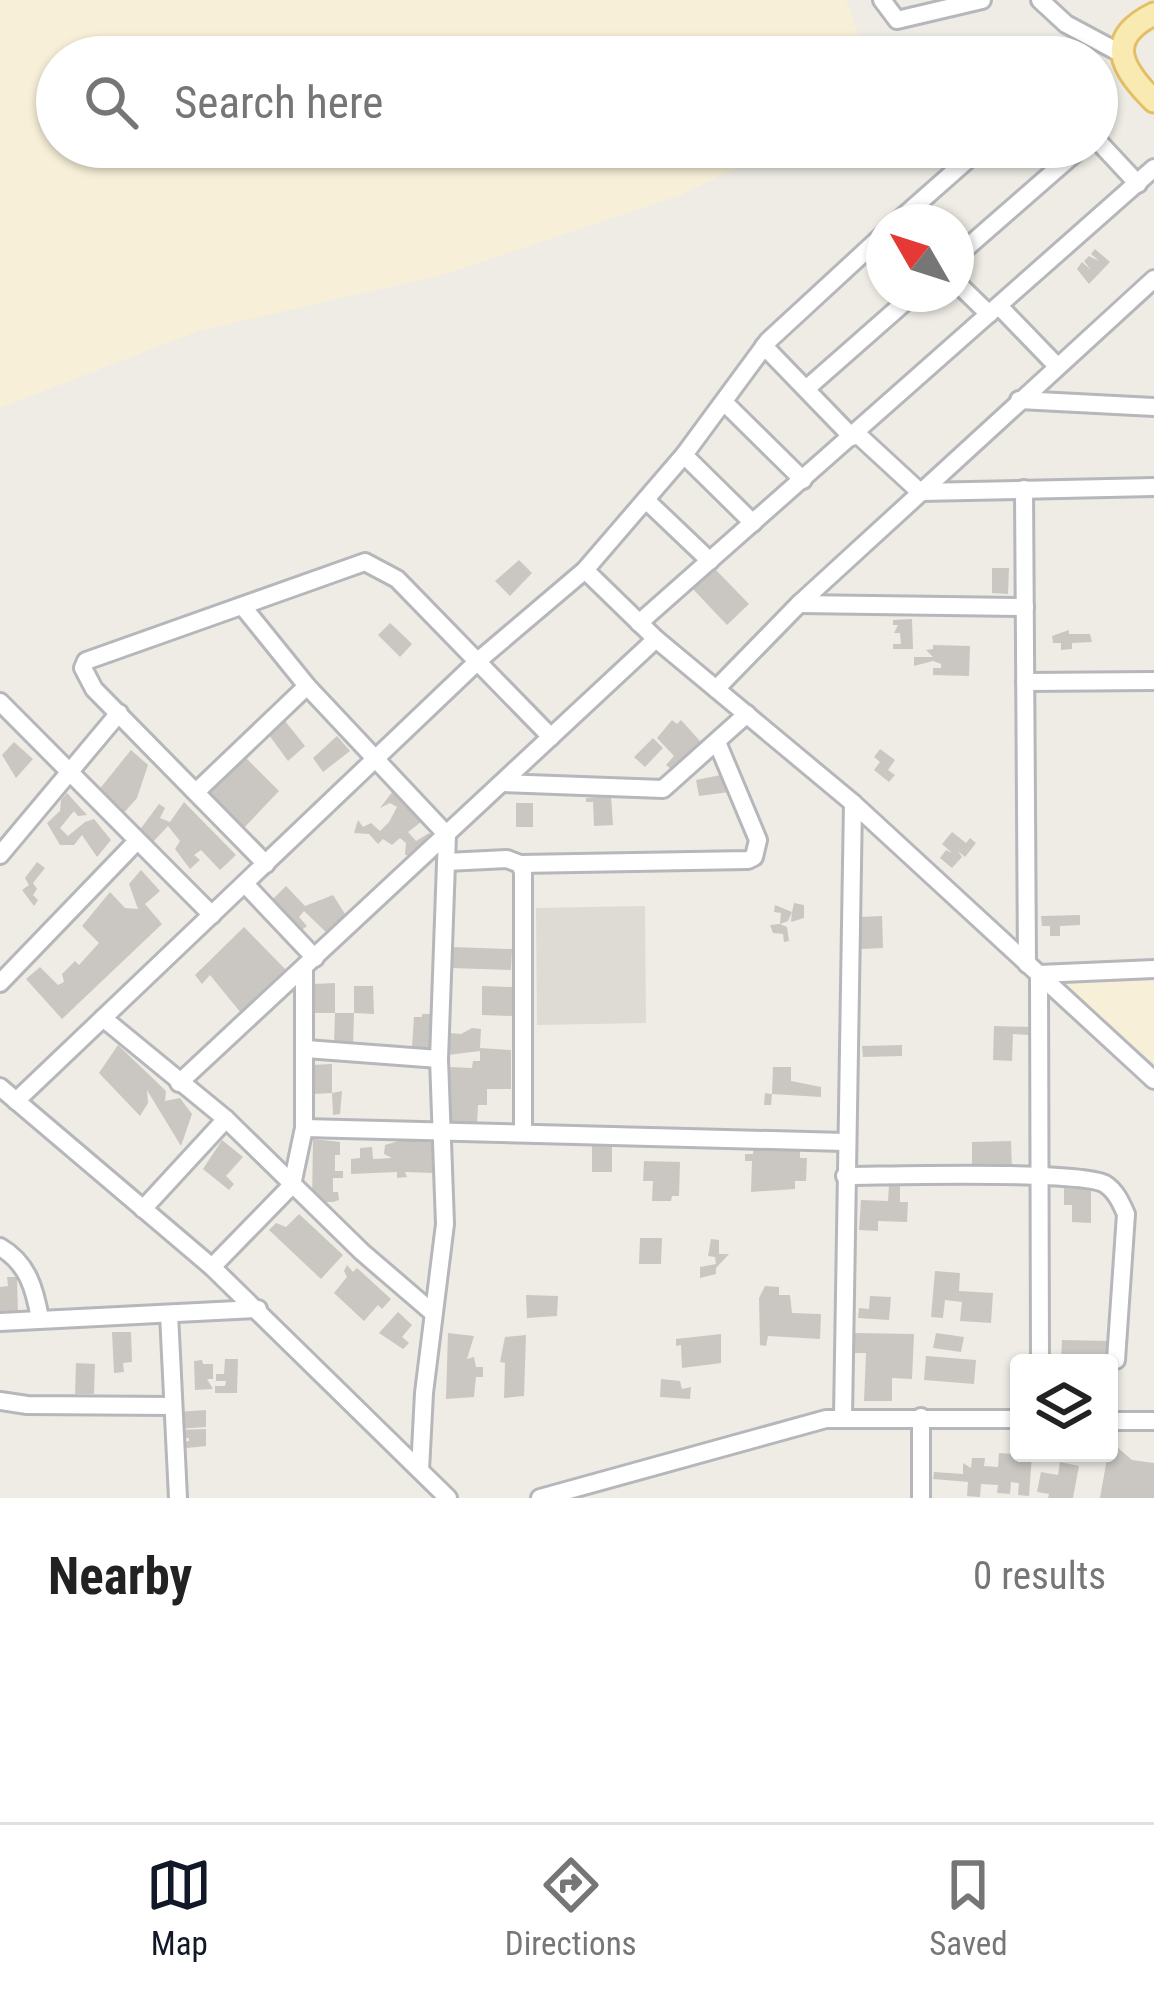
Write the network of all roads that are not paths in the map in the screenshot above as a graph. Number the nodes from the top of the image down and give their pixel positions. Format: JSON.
{"nodes":[{"id":1,"x":882,"y":0,"type":"edge"},
{"id":2,"x":1040,"y":0,"type":"edge"},
{"id":3,"x":973,"y":1,"type":"edge"},
{"id":4,"x":1154,"y":14,"type":"edge"},
{"id":5,"x":1088,"y":36,"type":"edge"},
{"id":6,"x":1118,"y":52,"type":"edge"},
{"id":7,"x":1122,"y":54,"type":"junction"},
{"id":8,"x":1154,"y":100,"type":"edge"},
{"id":9,"x":1118,"y":163,"type":"edge"},
{"id":10,"x":958,"y":168,"type":"edge"},
{"id":11,"x":1058,"y":168,"type":"edge"},
{"id":12,"x":1154,"y":168,"type":"edge"},
{"id":13,"x":1138,"y":184,"type":"junction"},
{"id":14,"x":917,"y":204,"type":"edge"},
{"id":15,"x":974,"y":241,"type":"edge"},
{"id":16,"x":866,"y":251,"type":"edge"},
{"id":17,"x":1154,"y":279,"type":"edge"},
{"id":18,"x":974,"y":295,"type":"edge"},
{"id":19,"x":994,"y":310,"type":"junction"},
{"id":20,"x":894,"y":312,"type":"edge"},
{"id":21,"x":764,"y":346,"type":"junction"},
{"id":22,"x":1056,"y":365,"type":"junction"},
{"id":23,"x":806,"y":389,"type":"junction"},
{"id":24,"x":1019,"y":400,"type":"junction"},
{"id":25,"x":724,"y":401,"type":"junction"},
{"id":26,"x":1154,"y":407,"type":"edge"},
{"id":27,"x":854,"y":435,"type":"junction"},
{"id":28,"x":684,"y":455,"type":"junction"},
{"id":29,"x":803,"y":480,"type":"junction"},
{"id":30,"x":1154,"y":487,"type":"edge"},
{"id":31,"x":1024,"y":489,"type":"junction"},
{"id":32,"x":920,"y":492,"type":"junction"},
{"id":33,"x":647,"y":500,"type":"junction"},
{"id":34,"x":753,"y":524,"type":"junction"},
{"id":35,"x":710,"y":561,"type":"junction"},
{"id":36,"x":585,"y":570,"type":"junction"},
{"id":37,"x":799,"y":604,"type":"junction"},
{"id":38,"x":1025,"y":607,"type":"junction"},
{"id":39,"x":244,"y":608,"type":"junction"},
{"id":40,"x":639,"y":623,"type":"junction"},
{"id":41,"x":656,"y":639,"type":"junction"},
{"id":42,"x":479,"y":660,"type":"junction"},
{"id":43,"x":1154,"y":681,"type":"edge"},
{"id":44,"x":1025,"y":682,"type":"junction"},
{"id":45,"x":307,"y":686,"type":"junction"},
{"id":46,"x":716,"y":689,"type":"junction"},
{"id":47,"x":0,"y":702,"type":"edge"},
{"id":48,"x":119,"y":713,"type":"junction"},
{"id":49,"x":747,"y":714,"type":"junction"},
{"id":50,"x":551,"y":737,"type":"junction"},
{"id":51,"x":717,"y":742,"type":"junction"},
{"id":52,"x":373,"y":760,"type":"junction"},
{"id":53,"x":69,"y":772,"type":"junction"},
{"id":54,"x":502,"y":783,"type":"junction"},
{"id":55,"x":196,"y":792,"type":"junction"},
{"id":56,"x":853,"y":803,"type":"junction"},
{"id":57,"x":447,"y":836,"type":"junction"},
{"id":58,"x":137,"y":841,"type":"junction"},
{"id":59,"x":0,"y":855,"type":"edge"},
{"id":60,"x":446,"y":862,"type":"junction"},
{"id":61,"x":266,"y":864,"type":"junction"},
{"id":62,"x":520,"y":864,"type":"junction"},
{"id":63,"x":245,"y":884,"type":"junction"},
{"id":64,"x":212,"y":916,"type":"junction"},
{"id":65,"x":310,"y":963,"type":"junction"},
{"id":66,"x":1033,"y":969,"type":"junction"},
{"id":67,"x":1154,"y":969,"type":"edge"},
{"id":68,"x":0,"y":983,"type":"edge"},
{"id":69,"x":103,"y":1018,"type":"junction"},
{"id":70,"x":306,"y":1048,"type":"junction"},
{"id":71,"x":440,"y":1059,"type":"junction"},
{"id":72,"x":1154,"y":1080,"type":"edge"},
{"id":73,"x":179,"y":1083,"type":"junction"},
{"id":74,"x":0,"y":1087,"type":"edge"},
{"id":75,"x":16,"y":1101,"type":"junction"},
{"id":76,"x":226,"y":1119,"type":"junction"},
{"id":77,"x":304,"y":1128,"type":"junction"},
{"id":78,"x":440,"y":1130,"type":"junction"},
{"id":79,"x":523,"y":1133,"type":"junction"},
{"id":80,"x":845,"y":1142,"type":"junction"},
{"id":81,"x":845,"y":1176,"type":"junction"},
{"id":82,"x":1039,"y":1177,"type":"junction"},
{"id":83,"x":292,"y":1185,"type":"junction"},
{"id":84,"x":143,"y":1209,"type":"junction"},
{"id":85,"x":0,"y":1247,"type":"edge"},
{"id":86,"x":212,"y":1267,"type":"junction"},
{"id":87,"x":258,"y":1309,"type":"junction"},
{"id":88,"x":433,"y":1312,"type":"junction"},
{"id":89,"x":169,"y":1314,"type":"junction"},
{"id":90,"x":40,"y":1319,"type":"junction"},
{"id":91,"x":0,"y":1322,"type":"edge"},
{"id":92,"x":1040,"y":1354,"type":"edge"},
{"id":93,"x":1116,"y":1354,"type":"edge"},
{"id":94,"x":0,"y":1401,"type":"edge"},
{"id":95,"x":173,"y":1406,"type":"junction"},
{"id":96,"x":843,"y":1417,"type":"junction"},
{"id":97,"x":921,"y":1417,"type":"junction"},
{"id":98,"x":1010,"y":1418,"type":"edge"},
{"id":99,"x":1118,"y":1421,"type":"edge"},
{"id":100,"x":1154,"y":1421,"type":"edge"},
{"id":101,"x":420,"y":1470,"type":"junction"},
{"id":102,"x":178,"y":1498,"type":"edge"},
{"id":103,"x":448,"y":1498,"type":"edge"},
{"id":104,"x":540,"y":1498,"type":"edge"},
{"id":105,"x":921,"y":1498,"type":"edge"}],
"edges":[{"from":1,"to":3,"type":"street"},
{"from":2,"to":5,"type":"street"},
{"from":4,"to":7,"type":"main road"},
{"from":6,"to":7,"type":"street"},
{"from":7,"to":8,"type":"main road"},
{"from":9,"to":13,"type":"street"},
{"from":10,"to":14,"type":"street"},
{"from":11,"to":15,"type":"street"},
{"from":12,"to":13,"type":"street"},
{"from":13,"to":19,"type":"street"},
{"from":16,"to":21,"type":"street"},
{"from":17,"to":22,"type":"street"},
{"from":18,"to":19,"type":"street"},
{"from":19,"to":22,"type":"street"},
{"from":19,"to":27,"type":"street"},
{"from":20,"to":23,"type":"street"},
{"from":21,"to":23,"type":"street"},
{"from":21,"to":25,"type":"street"},
{"from":22,"to":24,"type":"street"},
{"from":23,"to":27,"type":"street"},
{"from":24,"to":26,"type":"street"},
{"from":24,"to":32,"type":"street"},
{"from":25,"to":28,"type":"street"},
{"from":25,"to":29,"type":"street"},
{"from":27,"to":29,"type":"street"},
{"from":27,"to":32,"type":"street"},
{"from":28,"to":33,"type":"street"},
{"from":28,"to":34,"type":"street"},
{"from":29,"to":34,"type":"street"},
{"from":30,"to":31,"type":"street"},
{"from":31,"to":32,"type":"street"},
{"from":31,"to":38,"type":"street"},
{"from":32,"to":37,"type":"street"},
{"from":33,"to":35,"type":"street"},
{"from":33,"to":36,"type":"street"},
{"from":34,"to":35,"type":"street"},
{"from":35,"to":40,"type":"street"},
{"from":36,"to":40,"type":"street"},
{"from":36,"to":42,"type":"street"},
{"from":37,"to":38,"type":"street"},
{"from":37,"to":46,"type":"street"},
{"from":38,"to":44,"type":"street"},
{"from":39,"to":42,"type":"street"},
{"from":39,"to":45,"type":"street"},
{"from":39,"to":48,"type":"street"},
{"from":40,"to":41,"type":"street"},
{"from":41,"to":46,"type":"street"},
{"from":41,"to":50,"type":"street"},
{"from":42,"to":50,"type":"street"},
{"from":42,"to":52,"type":"street"},
{"from":43,"to":44,"type":"street"},
{"from":44,"to":66,"type":"street"},
{"from":45,"to":52,"type":"street"},
{"from":45,"to":55,"type":"street"},
{"from":46,"to":49,"type":"street"},
{"from":47,"to":53,"type":"street"},
{"from":48,"to":53,"type":"street"},
{"from":48,"to":55,"type":"street"},
{"from":49,"to":51,"type":"street"},
{"from":49,"to":56,"type":"street"},
{"from":50,"to":54,"type":"street"},
{"from":51,"to":54,"type":"street"},
{"from":51,"to":62,"type":"street"},
{"from":52,"to":57,"type":"street"},
{"from":52,"to":61,"type":"street"},
{"from":53,"to":58,"type":"street"},
{"from":53,"to":59,"type":"street"},
{"from":54,"to":57,"type":"street"},
{"from":55,"to":61,"type":"street"},
{"from":56,"to":66,"type":"street"},
{"from":56,"to":80,"type":"street"},
{"from":57,"to":60,"type":"street"},
{"from":57,"to":65,"type":"street"},
{"from":58,"to":64,"type":"street"},
{"from":58,"to":68,"type":"street"},
{"from":60,"to":62,"type":"street"},
{"from":60,"to":71,"type":"street"},
{"from":61,"to":63,"type":"street"},
{"from":62,"to":79,"type":"street"},
{"from":63,"to":64,"type":"street"},
{"from":63,"to":65,"type":"street"},
{"from":64,"to":69,"type":"street"},
{"from":65,"to":70,"type":"street"},
{"from":65,"to":73,"type":"street"},
{"from":66,"to":67,"type":"street"},
{"from":66,"to":72,"type":"street"},
{"from":66,"to":82,"type":"street"},
{"from":69,"to":73,"type":"street"},
{"from":69,"to":75,"type":"street"},
{"from":70,"to":71,"type":"street"},
{"from":70,"to":77,"type":"street"},
{"from":71,"to":78,"type":"street"},
{"from":73,"to":76,"type":"street"},
{"from":74,"to":75,"type":"street"},
{"from":75,"to":84,"type":"street"},
{"from":76,"to":83,"type":"street"},
{"from":76,"to":84,"type":"street"},
{"from":77,"to":78,"type":"street"},
{"from":77,"to":83,"type":"street"},
{"from":78,"to":79,"type":"street"},
{"from":78,"to":88,"type":"street"},
{"from":79,"to":80,"type":"street"},
{"from":80,"to":81,"type":"street"},
{"from":81,"to":82,"type":"street"},
{"from":81,"to":96,"type":"street"},
{"from":82,"to":92,"type":"street"},
{"from":82,"to":93,"type":"street"},
{"from":83,"to":86,"type":"street"},
{"from":83,"to":88,"type":"street"},
{"from":84,"to":86,"type":"street"},
{"from":85,"to":90,"type":"street"},
{"from":86,"to":87,"type":"street"},
{"from":87,"to":89,"type":"street"},
{"from":87,"to":101,"type":"street"},
{"from":88,"to":101,"type":"street"},
{"from":89,"to":90,"type":"street"},
{"from":89,"to":95,"type":"street"},
{"from":90,"to":91,"type":"street"},
{"from":94,"to":95,"type":"street"},
{"from":95,"to":102,"type":"street"},
{"from":96,"to":97,"type":"street"},
{"from":96,"to":104,"type":"street"},
{"from":97,"to":98,"type":"street"},
{"from":97,"to":105,"type":"street"},
{"from":99,"to":100,"type":"street"},
{"from":101,"to":103,"type":"street"}]}
